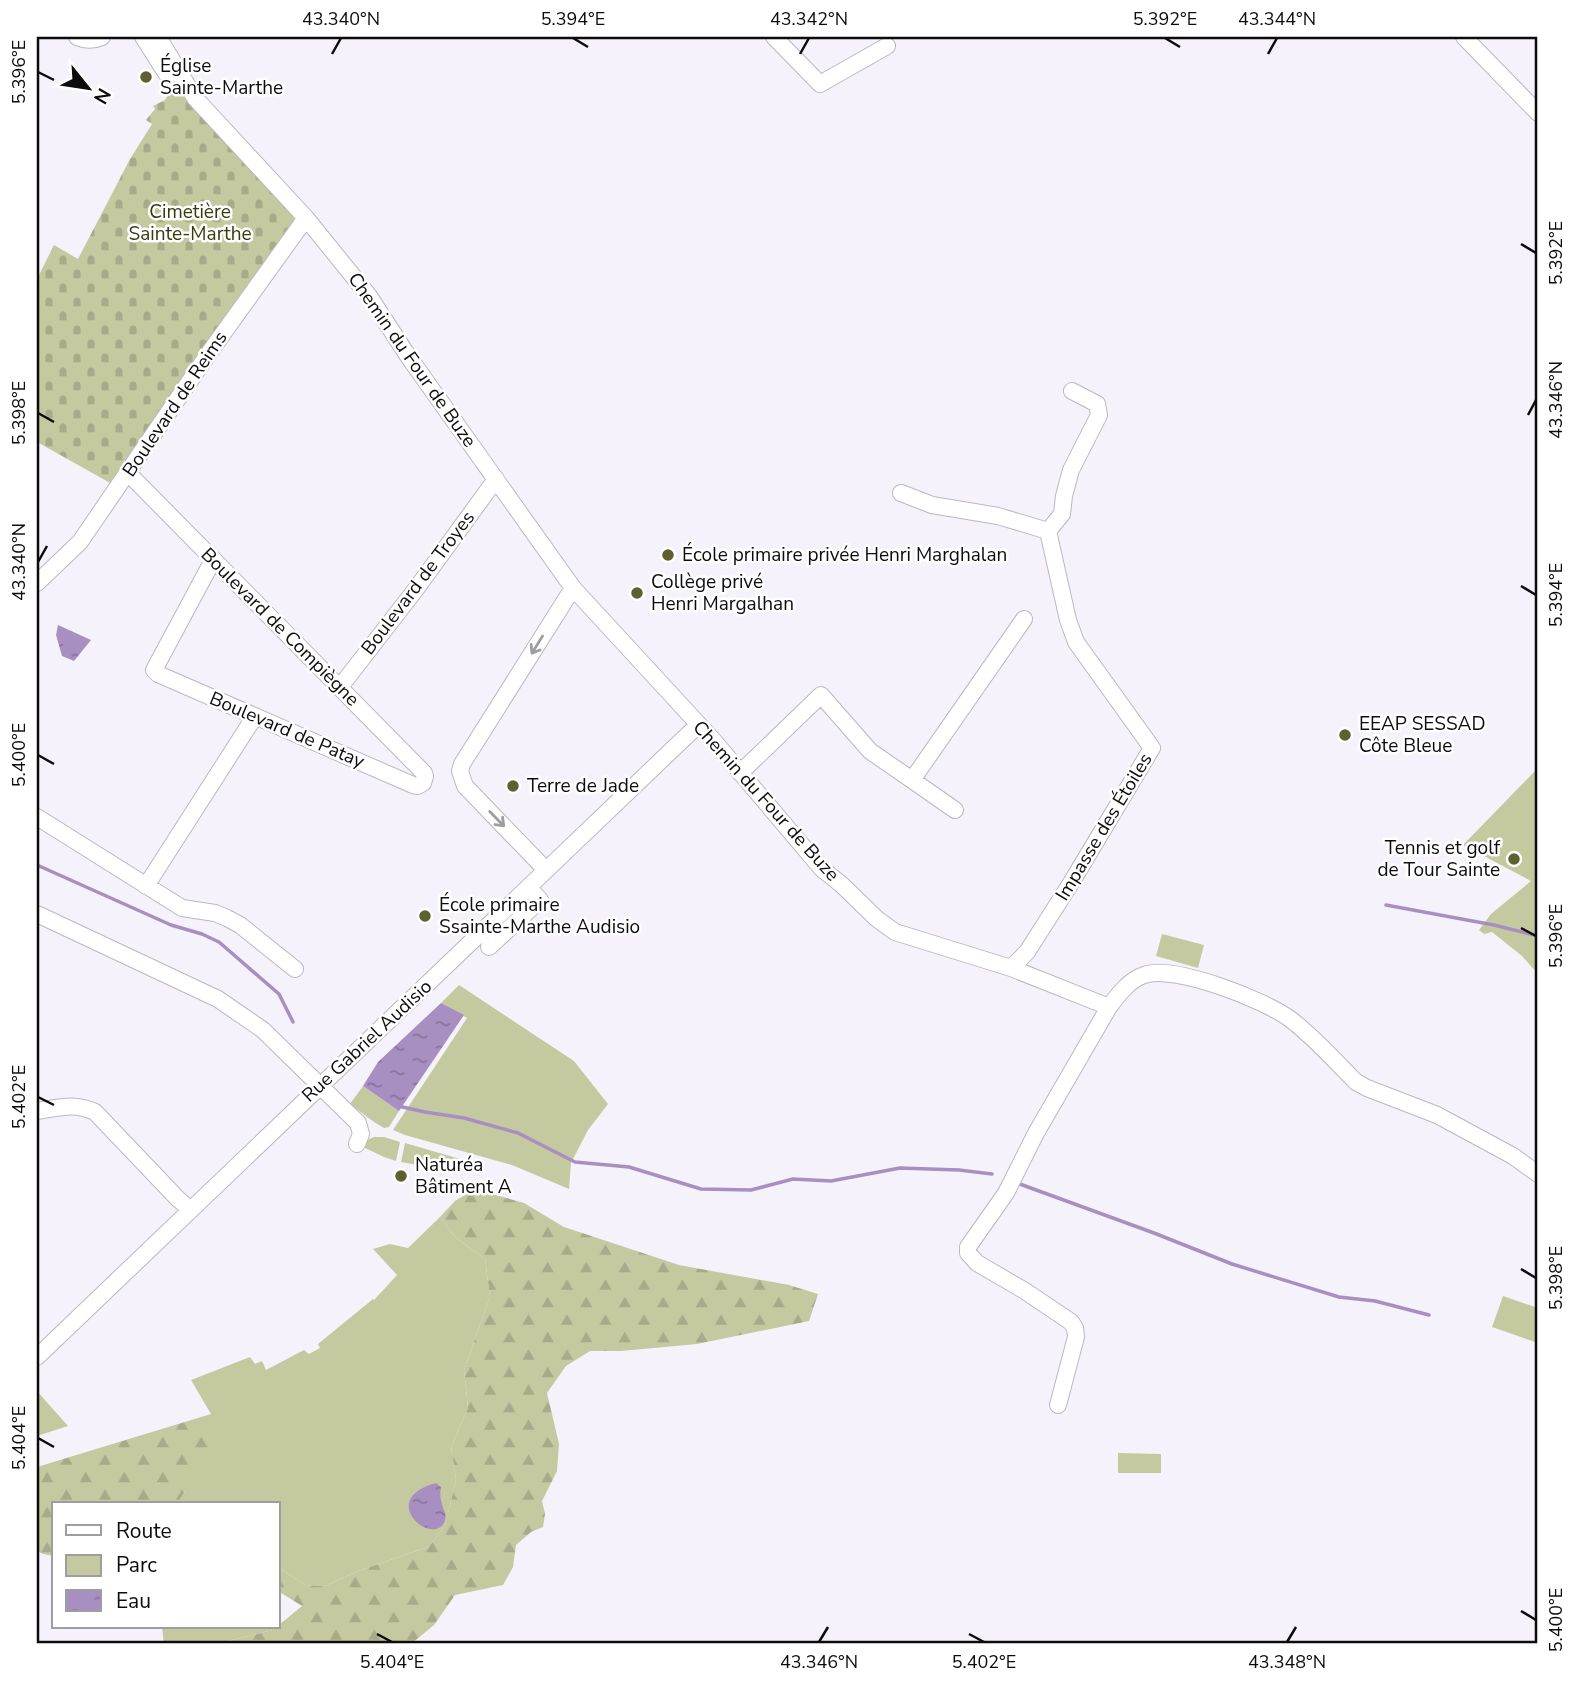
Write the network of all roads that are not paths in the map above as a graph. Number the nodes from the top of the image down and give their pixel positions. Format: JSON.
{"nodes":[{"id":1,"x":77,"y":37,"type":"edge"},
{"id":2,"x":103,"y":37,"type":"edge"},
{"id":3,"x":143,"y":37,"type":"edge"},
{"id":4,"x":158,"y":37,"type":"edge"},
{"id":5,"x":774,"y":37,"type":"edge"},
{"id":6,"x":1464,"y":37,"type":"edge"},
{"id":7,"x":887,"y":46,"type":"dead end"},
{"id":8,"x":178,"y":71,"type":"junction"},
{"id":9,"x":1538,"y":113,"type":"edge"},
{"id":10,"x":306,"y":218,"type":"junction"},
{"id":11,"x":1072,"y":391,"type":"dead end"},
{"id":12,"x":128,"y":473,"type":"junction"},
{"id":13,"x":496,"y":479,"type":"junction"},
{"id":14,"x":901,"y":493,"type":"dead end"},
{"id":15,"x":1048,"y":531,"type":"junction"},
{"id":16,"x":213,"y":560,"type":"junction"},
{"id":17,"x":37,"y":583,"type":"edge"},
{"id":18,"x":573,"y":588,"type":"junction"},
{"id":19,"x":1024,"y":619,"type":"dead end"},
{"id":20,"x":340,"y":687,"type":"junction"},
{"id":21,"x":255,"y":716,"type":"junction"},
{"id":22,"x":698,"y":725,"type":"junction"},
{"id":23,"x":740,"y":773,"type":"junction"},
{"id":24,"x":912,"y":780,"type":"junction"},
{"id":25,"x":422,"y":783,"type":"joint"},
{"id":26,"x":955,"y":810,"type":"dead end"},
{"id":27,"x":37,"y":817,"type":"edge"},
{"id":28,"x":546,"y":870,"type":"junction"},
{"id":29,"x":146,"y":886,"type":"junction"},
{"id":30,"x":528,"y":888,"type":"junction"},
{"id":31,"x":37,"y":914,"type":"edge"},
{"id":32,"x":489,"y":947,"type":"dead end"},
{"id":33,"x":1011,"y":968,"type":"junction"},
{"id":34,"x":295,"y":969,"type":"dead end"},
{"id":35,"x":1109,"y":1007,"type":"junction"},
{"id":36,"x":320,"y":1085,"type":"junction"},
{"id":37,"x":37,"y":1111,"type":"edge"},
{"id":38,"x":357,"y":1144,"type":"dead end"},
{"id":39,"x":1538,"y":1174,"type":"edge"},
{"id":40,"x":191,"y":1210,"type":"junction"},
{"id":41,"x":37,"y":1357,"type":"edge"},
{"id":42,"x":1058,"y":1405,"type":"dead end"}],
"edges":[{"from":1,"to":2,"type":"street"},
{"from":3,"to":8,"type":"street"},
{"from":4,"to":8,"type":"street","name":"Chemin du Four de Buze"},
{"from":5,"to":7,"type":"street"},
{"from":6,"to":9,"type":"street"},
{"from":8,"to":10,"type":"street","name":"Chemin du Four de Buze"},
{"from":10,"to":12,"type":"street","name":"Boulevard de Reims"},
{"from":10,"to":13,"type":"street","name":"Chemin du Four de Buze"},
{"from":11,"to":15,"type":"street"},
{"from":12,"to":16,"type":"street","name":"Boulevard de Compiègne"},
{"from":12,"to":17,"type":"street","name":"Boulevard de Reims"},
{"from":13,"to":18,"type":"street","name":"Chemin du Four de Buze"},
{"from":13,"to":20,"type":"street","name":"Boulevard de Troyes"},
{"from":14,"to":15,"type":"street"},
{"from":15,"to":33,"type":"street","name":"Impasse des Étoiles"},
{"from":16,"to":20,"type":"street","name":"Boulevard de Compiègne"},
{"from":16,"to":21,"type":"street","name":"Boulevard de Patay"},
{"from":18,"to":22,"type":"street","name":"Chemin du Four de Buze"},
{"from":18,"to":28,"type":"street","one_way":true},
{"from":19,"to":24,"type":"street"},
{"from":20,"to":25,"type":"street","name":"Boulevard de Compiègne"},
{"from":21,"to":25,"type":"street","name":"Boulevard de Patay"},
{"from":21,"to":29,"type":"street"},
{"from":22,"to":23,"type":"street","name":"Chemin du Four de Buze"},
{"from":22,"to":28,"type":"street","name":"Rue Gabriel Audisio"},
{"from":23,"to":24,"type":"street"},
{"from":23,"to":33,"type":"street","name":"Chemin du Four de Buze"},
{"from":24,"to":26,"type":"street"},
{"from":27,"to":29,"type":"street"},
{"from":28,"to":30,"type":"street","name":"Rue Gabriel Audisio"},
{"from":29,"to":34,"type":"street"},
{"from":30,"to":32,"type":"street"},
{"from":30,"to":36,"type":"street","name":"Rue Gabriel Audisio"},
{"from":31,"to":36,"type":"street"},
{"from":33,"to":35,"type":"street","name":"Chemin du Four de Buze"},
{"from":35,"to":39,"type":"street"},
{"from":35,"to":42,"type":"street"},
{"from":36,"to":38,"type":"street"},
{"from":36,"to":40,"type":"street","name":"Rue Gabriel Audisio"},
{"from":37,"to":40,"type":"street"},
{"from":40,"to":41,"type":"street","name":"Rue Gabriel Audisio"}]}
